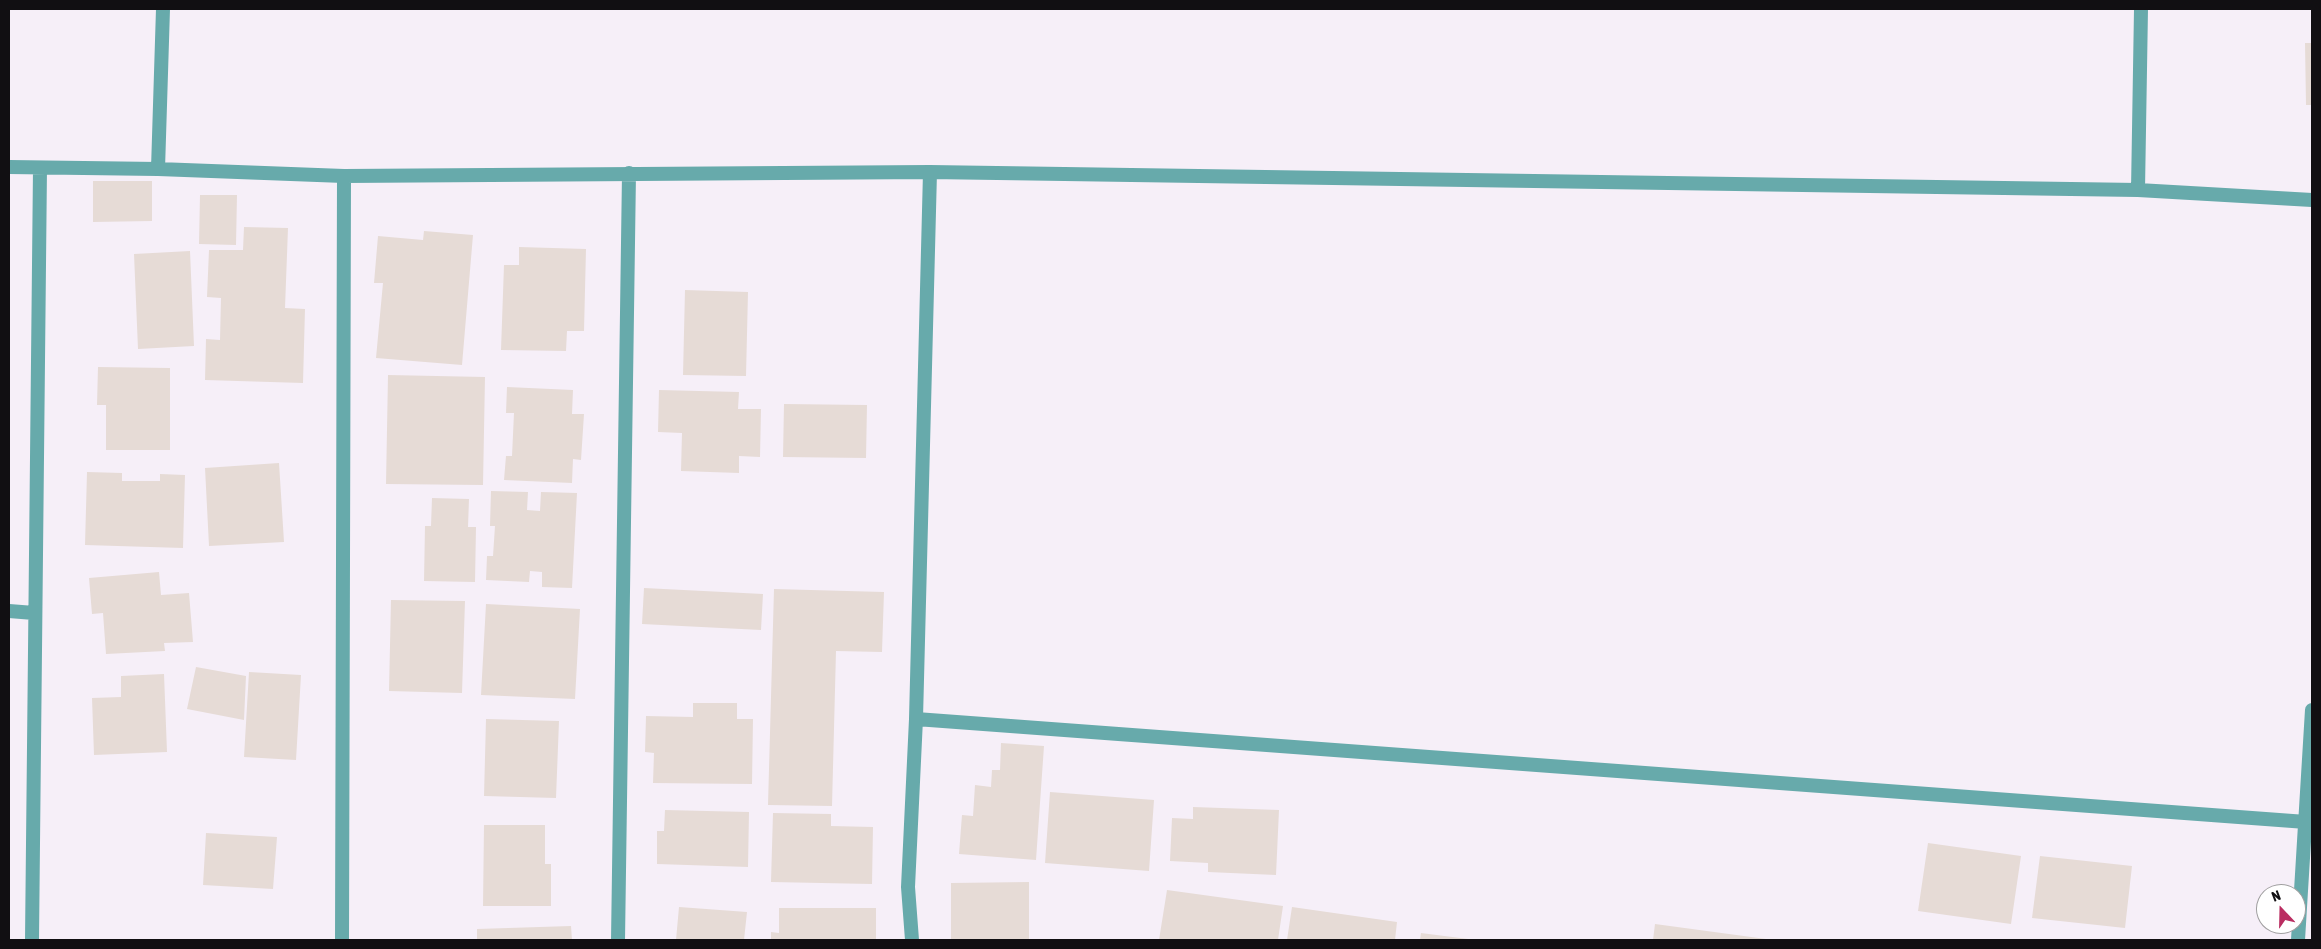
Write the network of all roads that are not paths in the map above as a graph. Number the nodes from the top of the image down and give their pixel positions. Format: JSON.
{"nodes":[{"id":1,"x":163,"y":9,"type":"edge"},
{"id":2,"x":2141,"y":9,"type":"edge"},
{"id":3,"x":9,"y":167,"type":"edge"},
{"id":4,"x":40,"y":168,"type":"junction"},
{"id":5,"x":158,"y":169,"type":"junction"},
{"id":6,"x":930,"y":172,"type":"junction"},
{"id":7,"x":629,"y":174,"type":"junction"},
{"id":8,"x":344,"y":176,"type":"junction"},
{"id":9,"x":2138,"y":190,"type":"junction"},
{"id":10,"x":2312,"y":200,"type":"edge"},
{"id":11,"x":9,"y":611,"type":"edge"},
{"id":12,"x":34,"y":613,"type":"junction"},
{"id":13,"x":2312,"y":710,"type":"edge"},
{"id":14,"x":916,"y":719,"type":"junction"},
{"id":15,"x":2306,"y":822,"type":"junction"},
{"id":16,"x":32,"y":940,"type":"edge"},
{"id":17,"x":342,"y":940,"type":"edge"},
{"id":18,"x":618,"y":940,"type":"edge"},
{"id":19,"x":912,"y":940,"type":"edge"},
{"id":20,"x":2298,"y":940,"type":"edge"}],
"edges":[{"from":1,"to":5,"type":"street"},
{"from":2,"to":9,"type":"street"},
{"from":3,"to":4,"type":"street"},
{"from":4,"to":5,"type":"street"},
{"from":4,"to":12,"type":"street"},
{"from":5,"to":8,"type":"street"},
{"from":6,"to":7,"type":"street"},
{"from":6,"to":9,"type":"street"},
{"from":6,"to":14,"type":"street"},
{"from":7,"to":8,"type":"street"},
{"from":7,"to":18,"type":"street"},
{"from":8,"to":17,"type":"street"},
{"from":9,"to":10,"type":"street"},
{"from":11,"to":12,"type":"street"},
{"from":12,"to":16,"type":"street"},
{"from":13,"to":15,"type":"street"},
{"from":14,"to":15,"type":"street"},
{"from":14,"to":19,"type":"street"},
{"from":15,"to":20,"type":"street"}]}
